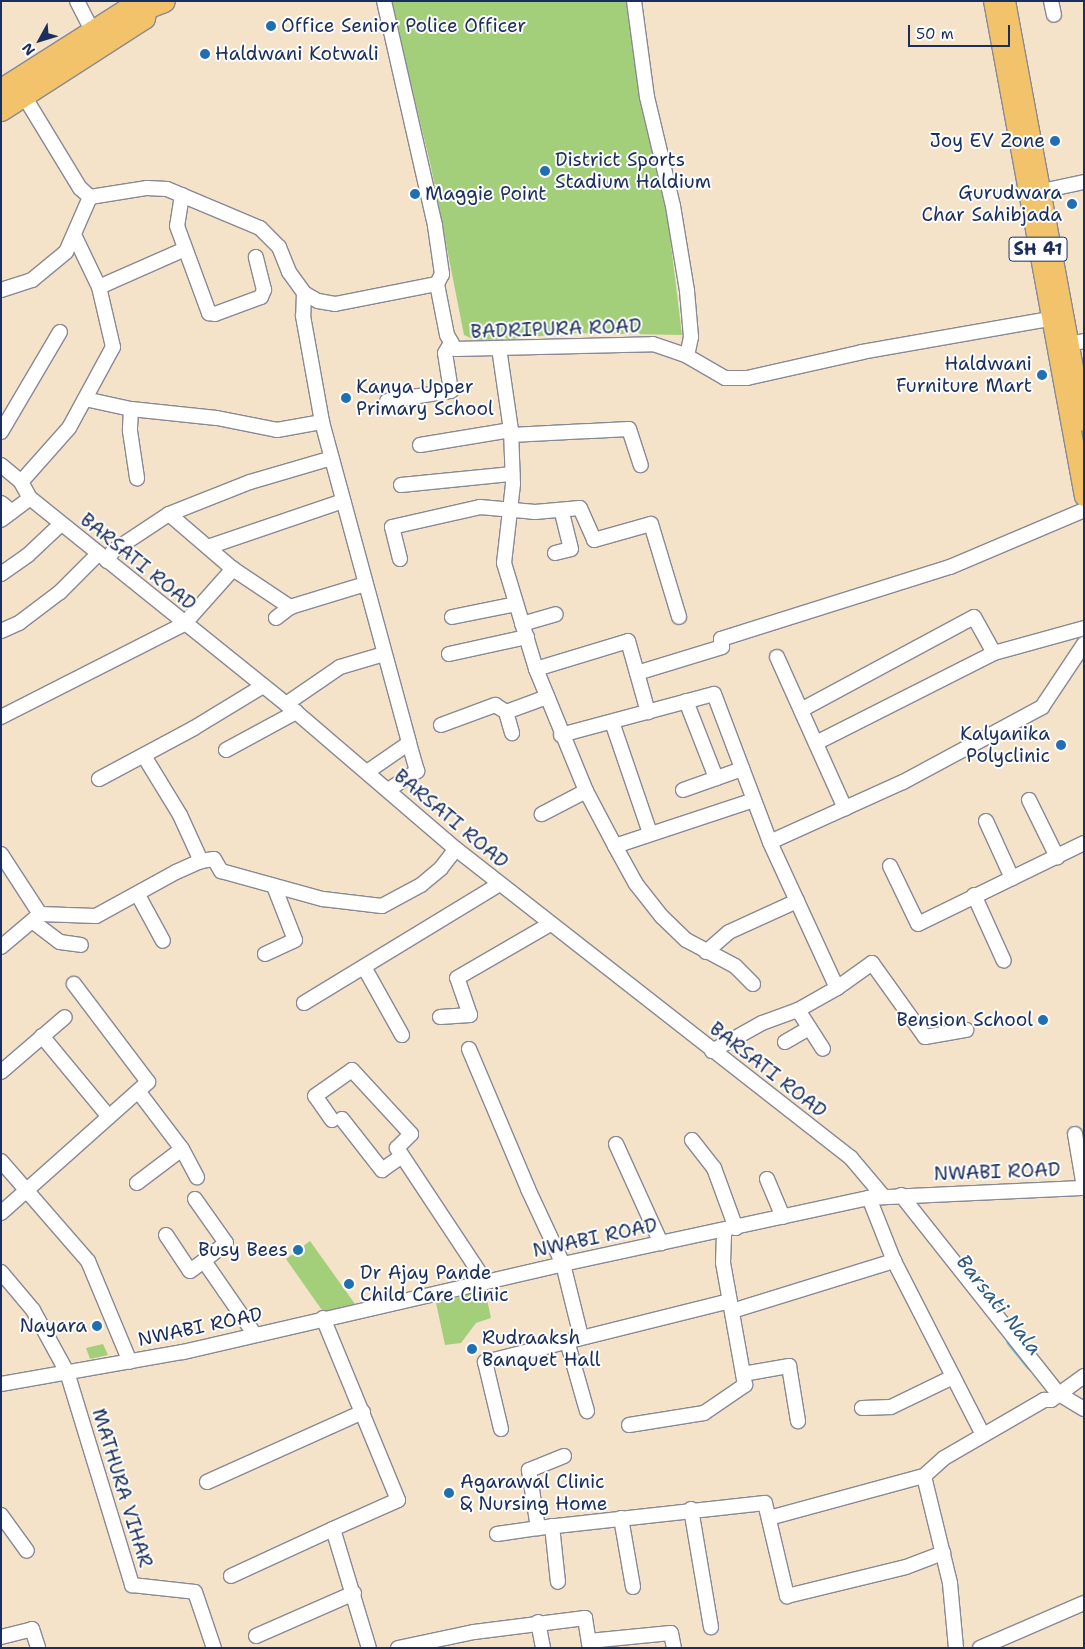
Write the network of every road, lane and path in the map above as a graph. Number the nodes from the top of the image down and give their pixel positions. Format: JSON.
{"nodes":[{"id":1,"x":76,"y":1,"type":"edge"},
{"id":2,"x":384,"y":1,"type":"edge"},
{"id":3,"x":634,"y":1,"type":"edge"},
{"id":4,"x":993,"y":1,"type":"edge"},
{"id":5,"x":1006,"y":1,"type":"edge"},
{"id":6,"x":1051,"y":1,"type":"edge"},
{"id":7,"x":155,"y":5,"type":"edge"},
{"id":8,"x":1054,"y":15,"type":"dead end"},
{"id":9,"x":92,"y":31,"type":"junction"},
{"id":10,"x":1012,"y":69,"type":"junction"},
{"id":11,"x":13,"y":89,"type":"edge"},
{"id":12,"x":1,"y":110,"type":"edge"},
{"id":13,"x":1084,"y":182,"type":"edge"},
{"id":14,"x":1035,"y":192,"type":"junction"},
{"id":15,"x":182,"y":195,"type":"junction"},
{"id":16,"x":90,"y":197,"type":"junction"},
{"id":17,"x":75,"y":237,"type":"junction"},
{"id":18,"x":183,"y":250,"type":"junction"},
{"id":19,"x":256,"y":257,"type":"dead end"},
{"id":20,"x":437,"y":284,"type":"junction"},
{"id":21,"x":99,"y":287,"type":"junction"},
{"id":22,"x":1,"y":290,"type":"edge"},
{"id":23,"x":304,"y":293,"type":"junction"},
{"id":24,"x":1058,"y":319,"type":"junction"},
{"id":25,"x":60,"y":332,"type":"dead end"},
{"id":26,"x":1077,"y":342,"type":"edge"},
{"id":27,"x":451,"y":344,"type":"junction"},
{"id":28,"x":499,"y":348,"type":"junction"},
{"id":29,"x":687,"y":356,"type":"junction"},
{"id":30,"x":85,"y":399,"type":"junction"},
{"id":31,"x":387,"y":401,"type":"dead end"},
{"id":32,"x":131,"y":409,"type":"junction"},
{"id":33,"x":322,"y":422,"type":"junction"},
{"id":34,"x":1084,"y":422,"type":"edge"},
{"id":35,"x":1,"y":432,"type":"edge"},
{"id":36,"x":511,"y":432,"type":"junction"},
{"id":37,"x":420,"y":445,"type":"dead end"},
{"id":38,"x":332,"y":458,"type":"junction"},
{"id":39,"x":1,"y":465,"type":"edge"},
{"id":40,"x":640,"y":465,"type":"dead end"},
{"id":41,"x":512,"y":474,"type":"junction"},
{"id":42,"x":136,"y":478,"type":"dead end"},
{"id":43,"x":21,"y":482,"type":"junction"},
{"id":44,"x":401,"y":485,"type":"dead end"},
{"id":45,"x":1084,"y":497,"type":"edge"},
{"id":46,"x":30,"y":498,"type":"junction"},
{"id":47,"x":343,"y":501,"type":"junction"},
{"id":48,"x":1084,"y":510,"type":"edge"},
{"id":49,"x":5,"y":511,"type":"edge"},
{"id":50,"x":512,"y":512,"type":"junction"},
{"id":51,"x":562,"y":512,"type":"junction"},
{"id":52,"x":168,"y":514,"type":"junction"},
{"id":53,"x":61,"y":524,"type":"junction"},
{"id":54,"x":208,"y":547,"type":"junction"},
{"id":55,"x":555,"y":553,"type":"dead end"},
{"id":56,"x":102,"y":557,"type":"junction"},
{"id":57,"x":400,"y":559,"type":"dead end"},
{"id":58,"x":233,"y":569,"type":"junction"},
{"id":59,"x":1,"y":574,"type":"edge"},
{"id":60,"x":365,"y":584,"type":"junction"},
{"id":61,"x":516,"y":604,"type":"junction"},
{"id":62,"x":290,"y":607,"type":"junction"},
{"id":63,"x":556,"y":614,"type":"dead end"},
{"id":64,"x":452,"y":617,"type":"dead end"},
{"id":65,"x":679,"y":617,"type":"dead end"},
{"id":66,"x":276,"y":618,"type":"dead end"},
{"id":67,"x":184,"y":624,"type":"junction"},
{"id":68,"x":522,"y":624,"type":"junction"},
{"id":69,"x":1084,"y":628,"type":"edge"},
{"id":70,"x":1,"y":630,"type":"edge"},
{"id":71,"x":527,"y":637,"type":"junction"},
{"id":72,"x":1084,"y":644,"type":"edge"},
{"id":73,"x":994,"y":653,"type":"junction"},
{"id":74,"x":384,"y":654,"type":"junction"},
{"id":75,"x":449,"y":654,"type":"dead end"},
{"id":76,"x":777,"y":657,"type":"dead end"},
{"id":77,"x":536,"y":669,"type":"junction"},
{"id":78,"x":637,"y":673,"type":"junction"},
{"id":79,"x":263,"y":686,"type":"junction"},
{"id":80,"x":547,"y":697,"type":"junction"},
{"id":81,"x":686,"y":701,"type":"junction"},
{"id":82,"x":291,"y":708,"type":"junction"},
{"id":83,"x":801,"y":710,"type":"junction"},
{"id":84,"x":506,"y":712,"type":"junction"},
{"id":85,"x":648,"y":712,"type":"junction"},
{"id":86,"x":1,"y":717,"type":"edge"},
{"id":87,"x":612,"y":722,"type":"junction"},
{"id":88,"x":441,"y":724,"type":"dead end"},
{"id":89,"x":512,"y":733,"type":"dead end"},
{"id":90,"x":562,"y":735,"type":"junction"},
{"id":91,"x":409,"y":743,"type":"junction"},
{"id":92,"x":816,"y":743,"type":"junction"},
{"id":93,"x":226,"y":750,"type":"dead end"},
{"id":94,"x":144,"y":756,"type":"junction"},
{"id":95,"x":742,"y":769,"type":"junction"},
{"id":96,"x":366,"y":772,"type":"junction"},
{"id":97,"x":716,"y":778,"type":"junction"},
{"id":98,"x":99,"y":779,"type":"dead end"},
{"id":99,"x":388,"y":790,"type":"junction"},
{"id":100,"x":683,"y":790,"type":"dead end"},
{"id":101,"x":586,"y":792,"type":"junction"},
{"id":102,"x":754,"y":800,"type":"junction"},
{"id":103,"x":1029,"y":800,"type":"dead end"},
{"id":104,"x":846,"y":808,"type":"junction"},
{"id":105,"x":542,"y":814,"type":"dead end"},
{"id":106,"x":986,"y":821,"type":"dead end"},
{"id":107,"x":650,"y":833,"type":"junction"},
{"id":108,"x":770,"y":842,"type":"junction"},
{"id":109,"x":1084,"y":844,"type":"edge"},
{"id":110,"x":615,"y":846,"type":"junction"},
{"id":111,"x":456,"y":849,"type":"junction"},
{"id":112,"x":1,"y":855,"type":"edge"},
{"id":113,"x":1056,"y":857,"type":"junction"},
{"id":114,"x":201,"y":861,"type":"junction"},
{"id":115,"x":890,"y":866,"type":"dead end"},
{"id":116,"x":1012,"y":878,"type":"junction"},
{"id":117,"x":500,"y":884,"type":"junction"},
{"id":118,"x":274,"y":886,"type":"junction"},
{"id":119,"x":138,"y":895,"type":"junction"},
{"id":120,"x":974,"y":895,"type":"junction"},
{"id":121,"x":797,"y":901,"type":"junction"},
{"id":122,"x":36,"y":917,"type":"junction"},
{"id":123,"x":550,"y":924,"type":"junction"},
{"id":124,"x":163,"y":941,"type":"dead end"},
{"id":125,"x":81,"y":945,"type":"dead end"},
{"id":126,"x":1,"y":947,"type":"edge"},
{"id":127,"x":706,"y":952,"type":"junction"},
{"id":128,"x":265,"y":954,"type":"dead end"},
{"id":129,"x":1004,"y":961,"type":"dead end"},
{"id":130,"x":364,"y":967,"type":"junction"},
{"id":131,"x":74,"y":984,"type":"dead end"},
{"id":132,"x":753,"y":984,"type":"dead end"},
{"id":133,"x":837,"y":988,"type":"junction"},
{"id":134,"x":304,"y":1003,"type":"dead end"},
{"id":135,"x":798,"y":1010,"type":"junction"},
{"id":136,"x":65,"y":1016,"type":"dead end"},
{"id":137,"x":440,"y":1017,"type":"dead end"},
{"id":138,"x":809,"y":1028,"type":"junction"},
{"id":139,"x":966,"y":1030,"type":"dead end"},
{"id":140,"x":402,"y":1035,"type":"dead end"},
{"id":141,"x":42,"y":1036,"type":"junction"},
{"id":142,"x":785,"y":1042,"type":"dead end"},
{"id":143,"x":469,"y":1049,"type":"dead end"},
{"id":144,"x":823,"y":1049,"type":"dead end"},
{"id":145,"x":712,"y":1051,"type":"junction"},
{"id":146,"x":1,"y":1072,"type":"edge"},
{"id":147,"x":138,"y":1091,"type":"junction"},
{"id":148,"x":109,"y":1117,"type":"junction"},
{"id":149,"x":1075,"y":1134,"type":"dead end"},
{"id":150,"x":692,"y":1140,"type":"dead end"},
{"id":151,"x":616,"y":1144,"type":"dead end"},
{"id":152,"x":182,"y":1149,"type":"junction"},
{"id":153,"x":402,"y":1156,"type":"junction"},
{"id":154,"x":1,"y":1161,"type":"edge"},
{"id":155,"x":197,"y":1177,"type":"dead end"},
{"id":156,"x":767,"y":1179,"type":"dead end"},
{"id":157,"x":138,"y":1183,"type":"dead end"},
{"id":158,"x":1084,"y":1187,"type":"edge"},
{"id":159,"x":26,"y":1190,"type":"junction"},
{"id":160,"x":901,"y":1195,"type":"junction"},
{"id":161,"x":876,"y":1197,"type":"junction"},
{"id":162,"x":195,"y":1198,"type":"dead end"},
{"id":163,"x":1,"y":1213,"type":"edge"},
{"id":164,"x":783,"y":1217,"type":"junction"},
{"id":165,"x":730,"y":1229,"type":"junction"},
{"id":166,"x":166,"y":1236,"type":"dead end"},
{"id":167,"x":661,"y":1244,"type":"junction"},
{"id":168,"x":204,"y":1261,"type":"junction"},
{"id":169,"x":894,"y":1261,"type":"junction"},
{"id":170,"x":564,"y":1264,"type":"junction"},
{"id":171,"x":1,"y":1272,"type":"edge"},
{"id":172,"x":485,"y":1282,"type":"junction"},
{"id":173,"x":731,"y":1306,"type":"junction"},
{"id":174,"x":323,"y":1318,"type":"junction"},
{"id":175,"x":255,"y":1335,"type":"junction"},
{"id":176,"x":574,"y":1339,"type":"junction"},
{"id":177,"x":130,"y":1362,"type":"junction"},
{"id":178,"x":67,"y":1372,"type":"junction"},
{"id":179,"x":743,"y":1374,"type":"junction"},
{"id":180,"x":1084,"y":1376,"type":"edge"},
{"id":181,"x":953,"y":1377,"type":"junction"},
{"id":182,"x":2,"y":1382,"type":"edge"},
{"id":183,"x":1055,"y":1397,"type":"junction"},
{"id":184,"x":862,"y":1408,"type":"dead end"},
{"id":185,"x":1084,"y":1409,"type":"edge"},
{"id":186,"x":588,"y":1411,"type":"dead end"},
{"id":187,"x":363,"y":1412,"type":"junction"},
{"id":188,"x":798,"y":1421,"type":"dead end"},
{"id":189,"x":629,"y":1425,"type":"dead end"},
{"id":190,"x":501,"y":1429,"type":"dead end"},
{"id":191,"x":983,"y":1435,"type":"junction"},
{"id":192,"x":564,"y":1456,"type":"dead end"},
{"id":193,"x":924,"y":1476,"type":"junction"},
{"id":194,"x":208,"y":1482,"type":"dead end"},
{"id":195,"x":691,"y":1509,"type":"junction"},
{"id":196,"x":1,"y":1515,"type":"edge"},
{"id":197,"x":621,"y":1518,"type":"junction"},
{"id":198,"x":769,"y":1518,"type":"junction"},
{"id":199,"x":545,"y":1527,"type":"junction"},
{"id":200,"x":332,"y":1530,"type":"junction"},
{"id":201,"x":497,"y":1534,"type":"dead end"},
{"id":202,"x":27,"y":1551,"type":"dead end"},
{"id":203,"x":943,"y":1553,"type":"junction"},
{"id":204,"x":231,"y":1576,"type":"dead end"},
{"id":205,"x":558,"y":1582,"type":"dead end"},
{"id":206,"x":633,"y":1586,"type":"dead end"},
{"id":207,"x":354,"y":1593,"type":"junction"},
{"id":208,"x":1084,"y":1603,"type":"edge"},
{"id":209,"x":538,"y":1622,"type":"junction"},
{"id":210,"x":711,"y":1627,"type":"dead end"},
{"id":211,"x":256,"y":1636,"type":"dead end"},
{"id":212,"x":1,"y":1637,"type":"edge"},
{"id":213,"x":447,"y":1643,"type":"edge"},
{"id":214,"x":590,"y":1644,"type":"edge"},
{"id":215,"x":38,"y":1648,"type":"edge"},
{"id":216,"x":214,"y":1648,"type":"edge"},
{"id":217,"x":369,"y":1648,"type":"edge"},
{"id":218,"x":398,"y":1648,"type":"edge"},
{"id":219,"x":543,"y":1648,"type":"edge"},
{"id":220,"x":674,"y":1648,"type":"edge"},
{"id":221,"x":956,"y":1648,"type":"edge"},
{"id":222,"x":980,"y":1648,"type":"edge"}],
"edges":[{"from":1,"to":9,"type":"street"},
{"from":2,"to":20,"type":"street"},
{"from":3,"to":29,"type":"street"},
{"from":4,"to":10,"type":"main road","number":"SH 41"},
{"from":5,"to":10,"type":"main road","number":"SH 41"},
{"from":6,"to":8,"type":"street"},
{"from":7,"to":9,"type":"highway"},
{"from":7,"to":11,"type":"highway"},
{"from":9,"to":11,"type":"highway"},
{"from":10,"to":14,"type":"main road","number":"SH 41"},
{"from":11,"to":12,"type":"highway"},
{"from":11,"to":16,"type":"street"},
{"from":13,"to":14,"type":"street"},
{"from":14,"to":24,"type":"main road","number":"SH 41"},
{"from":15,"to":16,"type":"street"},
{"from":15,"to":18,"type":"street"},
{"from":15,"to":23,"type":"street"},
{"from":16,"to":17,"type":"street"},
{"from":17,"to":21,"type":"street"},
{"from":17,"to":22,"type":"street"},
{"from":18,"to":19,"type":"street"},
{"from":18,"to":21,"type":"street"},
{"from":20,"to":23,"type":"street"},
{"from":20,"to":27,"type":"street","name":"BADRIPURA ROAD"},
{"from":21,"to":30,"type":"street"},
{"from":23,"to":33,"type":"street"},
{"from":24,"to":26,"type":"main road","number":"SH 41"},
{"from":24,"to":29,"type":"street","name":"BADRIPURA ROAD"},
{"from":24,"to":45,"type":"main road","number":"SH 41"},
{"from":25,"to":35,"type":"street"},
{"from":26,"to":34,"type":"main road","number":"SH 41"},
{"from":27,"to":28,"type":"street","name":"BADRIPURA ROAD"},
{"from":27,"to":31,"type":"street"},
{"from":28,"to":29,"type":"street","name":"BADRIPURA ROAD"},
{"from":28,"to":36,"type":"street"},
{"from":30,"to":32,"type":"street"},
{"from":30,"to":43,"type":"street"},
{"from":32,"to":33,"type":"street"},
{"from":32,"to":42,"type":"street"},
{"from":33,"to":38,"type":"street"},
{"from":36,"to":37,"type":"street"},
{"from":36,"to":40,"type":"street"},
{"from":36,"to":41,"type":"street"},
{"from":38,"to":47,"type":"street"},
{"from":38,"to":52,"type":"street"},
{"from":39,"to":43,"type":"street","name":"BARSATI ROAD"},
{"from":41,"to":44,"type":"street"},
{"from":41,"to":50,"type":"street"},
{"from":43,"to":46,"type":"street","name":"BARSATI ROAD"},
{"from":46,"to":49,"type":"street"},
{"from":46,"to":53,"type":"street","name":"BARSATI ROAD"},
{"from":47,"to":54,"type":"street"},
{"from":47,"to":60,"type":"street"},
{"from":48,"to":78,"type":"street"},
{"from":50,"to":51,"type":"street"},
{"from":50,"to":57,"type":"street"},
{"from":50,"to":61,"type":"street"},
{"from":51,"to":55,"type":"street"},
{"from":51,"to":65,"type":"street"},
{"from":52,"to":54,"type":"street"},
{"from":52,"to":56,"type":"street"},
{"from":53,"to":56,"type":"street","name":"BARSATI ROAD"},
{"from":53,"to":59,"type":"street"},
{"from":54,"to":58,"type":"street"},
{"from":56,"to":67,"type":"street","name":"BARSATI ROAD"},
{"from":56,"to":70,"type":"street"},
{"from":58,"to":62,"type":"street"},
{"from":58,"to":67,"type":"street"},
{"from":60,"to":62,"type":"street"},
{"from":60,"to":74,"type":"street"},
{"from":61,"to":64,"type":"street"},
{"from":61,"to":68,"type":"street"},
{"from":62,"to":66,"type":"street"},
{"from":63,"to":68,"type":"street"},
{"from":67,"to":79,"type":"street","name":"BARSATI ROAD"},
{"from":67,"to":86,"type":"street"},
{"from":68,"to":71,"type":"street"},
{"from":69,"to":73,"type":"street"},
{"from":71,"to":75,"type":"street"},
{"from":71,"to":77,"type":"street"},
{"from":72,"to":104,"type":"street"},
{"from":73,"to":83,"type":"street"},
{"from":73,"to":92,"type":"street"},
{"from":74,"to":82,"type":"street"},
{"from":74,"to":91,"type":"street"},
{"from":76,"to":83,"type":"street"},
{"from":77,"to":78,"type":"street"},
{"from":77,"to":80,"type":"street"},
{"from":78,"to":85,"type":"street"},
{"from":79,"to":82,"type":"street","name":"BARSATI ROAD"},
{"from":79,"to":94,"type":"street"},
{"from":80,"to":84,"type":"street"},
{"from":80,"to":90,"type":"street"},
{"from":81,"to":85,"type":"street"},
{"from":81,"to":95,"type":"street"},
{"from":81,"to":97,"type":"street"},
{"from":82,"to":93,"type":"street"},
{"from":82,"to":96,"type":"street","name":"BARSATI ROAD"},
{"from":83,"to":92,"type":"street"},
{"from":84,"to":88,"type":"street"},
{"from":84,"to":89,"type":"street"},
{"from":85,"to":87,"type":"street"},
{"from":87,"to":90,"type":"street"},
{"from":87,"to":107,"type":"street"},
{"from":90,"to":101,"type":"street"},
{"from":91,"to":96,"type":"street"},
{"from":91,"to":99,"type":"street"},
{"from":92,"to":104,"type":"street"},
{"from":94,"to":98,"type":"street"},
{"from":94,"to":114,"type":"street"},
{"from":95,"to":97,"type":"street"},
{"from":95,"to":102,"type":"street"},
{"from":96,"to":99,"type":"street","name":"BARSATI ROAD"},
{"from":97,"to":100,"type":"street"},
{"from":99,"to":111,"type":"street","name":"BARSATI ROAD"},
{"from":101,"to":105,"type":"street"},
{"from":101,"to":110,"type":"street"},
{"from":102,"to":107,"type":"street"},
{"from":102,"to":108,"type":"street"},
{"from":103,"to":113,"type":"street"},
{"from":104,"to":108,"type":"street"},
{"from":106,"to":116,"type":"street"},
{"from":107,"to":110,"type":"street"},
{"from":108,"to":121,"type":"street"},
{"from":109,"to":113,"type":"street"},
{"from":110,"to":127,"type":"street"},
{"from":111,"to":117,"type":"street","name":"BARSATI ROAD"},
{"from":111,"to":118,"type":"street"},
{"from":112,"to":122,"type":"street"},
{"from":113,"to":116,"type":"street"},
{"from":114,"to":118,"type":"street"},
{"from":114,"to":119,"type":"street"},
{"from":115,"to":120,"type":"street"},
{"from":116,"to":120,"type":"street"},
{"from":117,"to":123,"type":"street","name":"BARSATI ROAD"},
{"from":117,"to":130,"type":"street"},
{"from":118,"to":128,"type":"street"},
{"from":119,"to":122,"type":"street"},
{"from":119,"to":124,"type":"street"},
{"from":120,"to":129,"type":"street"},
{"from":121,"to":127,"type":"street"},
{"from":121,"to":133,"type":"street"},
{"from":122,"to":125,"type":"street"},
{"from":122,"to":126,"type":"street"},
{"from":123,"to":137,"type":"street"},
{"from":123,"to":145,"type":"street","name":"BARSATI ROAD"},
{"from":127,"to":132,"type":"street"},
{"from":130,"to":134,"type":"street"},
{"from":130,"to":140,"type":"street"},
{"from":131,"to":147,"type":"street"},
{"from":133,"to":135,"type":"street"},
{"from":133,"to":139,"type":"street"},
{"from":135,"to":138,"type":"street"},
{"from":135,"to":145,"type":"street"},
{"from":136,"to":141,"type":"street"},
{"from":138,"to":142,"type":"street"},
{"from":138,"to":144,"type":"street"},
{"from":141,"to":146,"type":"street"},
{"from":141,"to":148,"type":"street"},
{"from":143,"to":170,"type":"street"},
{"from":145,"to":161,"type":"street","name":"BARSATI ROAD"},
{"from":147,"to":148,"type":"street"},
{"from":147,"to":152,"type":"street"},
{"from":148,"to":159,"type":"street"},
{"from":149,"to":158,"type":"street"},
{"from":150,"to":165,"type":"street"},
{"from":151,"to":167,"type":"street"},
{"from":152,"to":155,"type":"street"},
{"from":152,"to":157,"type":"street"},
{"from":153,"to":153,"type":"street"},
{"from":153,"to":172,"type":"street"},
{"from":154,"to":159,"type":"street"},
{"from":156,"to":164,"type":"street"},
{"from":158,"to":160,"type":"street","name":"NWABI ROAD"},
{"from":159,"to":163,"type":"street"},
{"from":159,"to":177,"type":"street"},
{"from":160,"to":161,"type":"street","name":"NWABI ROAD"},
{"from":160,"to":183,"type":"street"},
{"from":161,"to":164,"type":"street","name":"NWABI ROAD"},
{"from":161,"to":169,"type":"street","name":"BARSATI ROAD"},
{"from":162,"to":168,"type":"street"},
{"from":164,"to":165,"type":"street","name":"NWABI ROAD"},
{"from":165,"to":167,"type":"street","name":"NWABI ROAD"},
{"from":165,"to":173,"type":"street"},
{"from":166,"to":168,"type":"street"},
{"from":167,"to":170,"type":"street","name":"NWABI ROAD"},
{"from":168,"to":175,"type":"street"},
{"from":169,"to":173,"type":"street"},
{"from":169,"to":181,"type":"street","name":"BARSATI ROAD"},
{"from":170,"to":172,"type":"street","name":"NWABI ROAD"},
{"from":170,"to":176,"type":"street"},
{"from":171,"to":178,"type":"street"},
{"from":172,"to":174,"type":"street","name":"NWABI ROAD"},
{"from":173,"to":176,"type":"street"},
{"from":173,"to":179,"type":"street"},
{"from":174,"to":175,"type":"street","name":"NWABI ROAD"},
{"from":174,"to":187,"type":"street"},
{"from":175,"to":177,"type":"street","name":"NWABI ROAD"},
{"from":176,"to":186,"type":"street"},
{"from":176,"to":190,"type":"street"},
{"from":177,"to":178,"type":"street","name":"NWABI ROAD"},
{"from":178,"to":182,"type":"street","name":"NWABI ROAD"},
{"from":178,"to":216,"type":"street","name":"MATHURA VIHAR"},
{"from":179,"to":188,"type":"street"},
{"from":179,"to":189,"type":"street"},
{"from":180,"to":183,"type":"street"},
{"from":181,"to":184,"type":"street"},
{"from":181,"to":191,"type":"street","name":"BARSATI ROAD"},
{"from":183,"to":185,"type":"street"},
{"from":183,"to":191,"type":"street"},
{"from":187,"to":194,"type":"street"},
{"from":187,"to":200,"type":"street"},
{"from":191,"to":193,"type":"street"},
{"from":192,"to":199,"type":"street"},
{"from":193,"to":198,"type":"street"},
{"from":193,"to":203,"type":"street"},
{"from":195,"to":197,"type":"street"},
{"from":195,"to":198,"type":"street"},
{"from":195,"to":210,"type":"street"},
{"from":196,"to":202,"type":"street"},
{"from":197,"to":199,"type":"street"},
{"from":197,"to":206,"type":"street"},
{"from":198,"to":203,"type":"street"},
{"from":199,"to":201,"type":"street"},
{"from":199,"to":205,"type":"street"},
{"from":200,"to":204,"type":"street"},
{"from":200,"to":207,"type":"street"},
{"from":203,"to":221,"type":"street"},
{"from":207,"to":211,"type":"street"},
{"from":207,"to":217,"type":"street"},
{"from":208,"to":222,"type":"street"},
{"from":209,"to":213,"type":"street"},
{"from":209,"to":214,"type":"street"},
{"from":209,"to":219,"type":"street"},
{"from":212,"to":215,"type":"street"},
{"from":213,"to":218,"type":"street"},
{"from":214,"to":220,"type":"street"}]}
